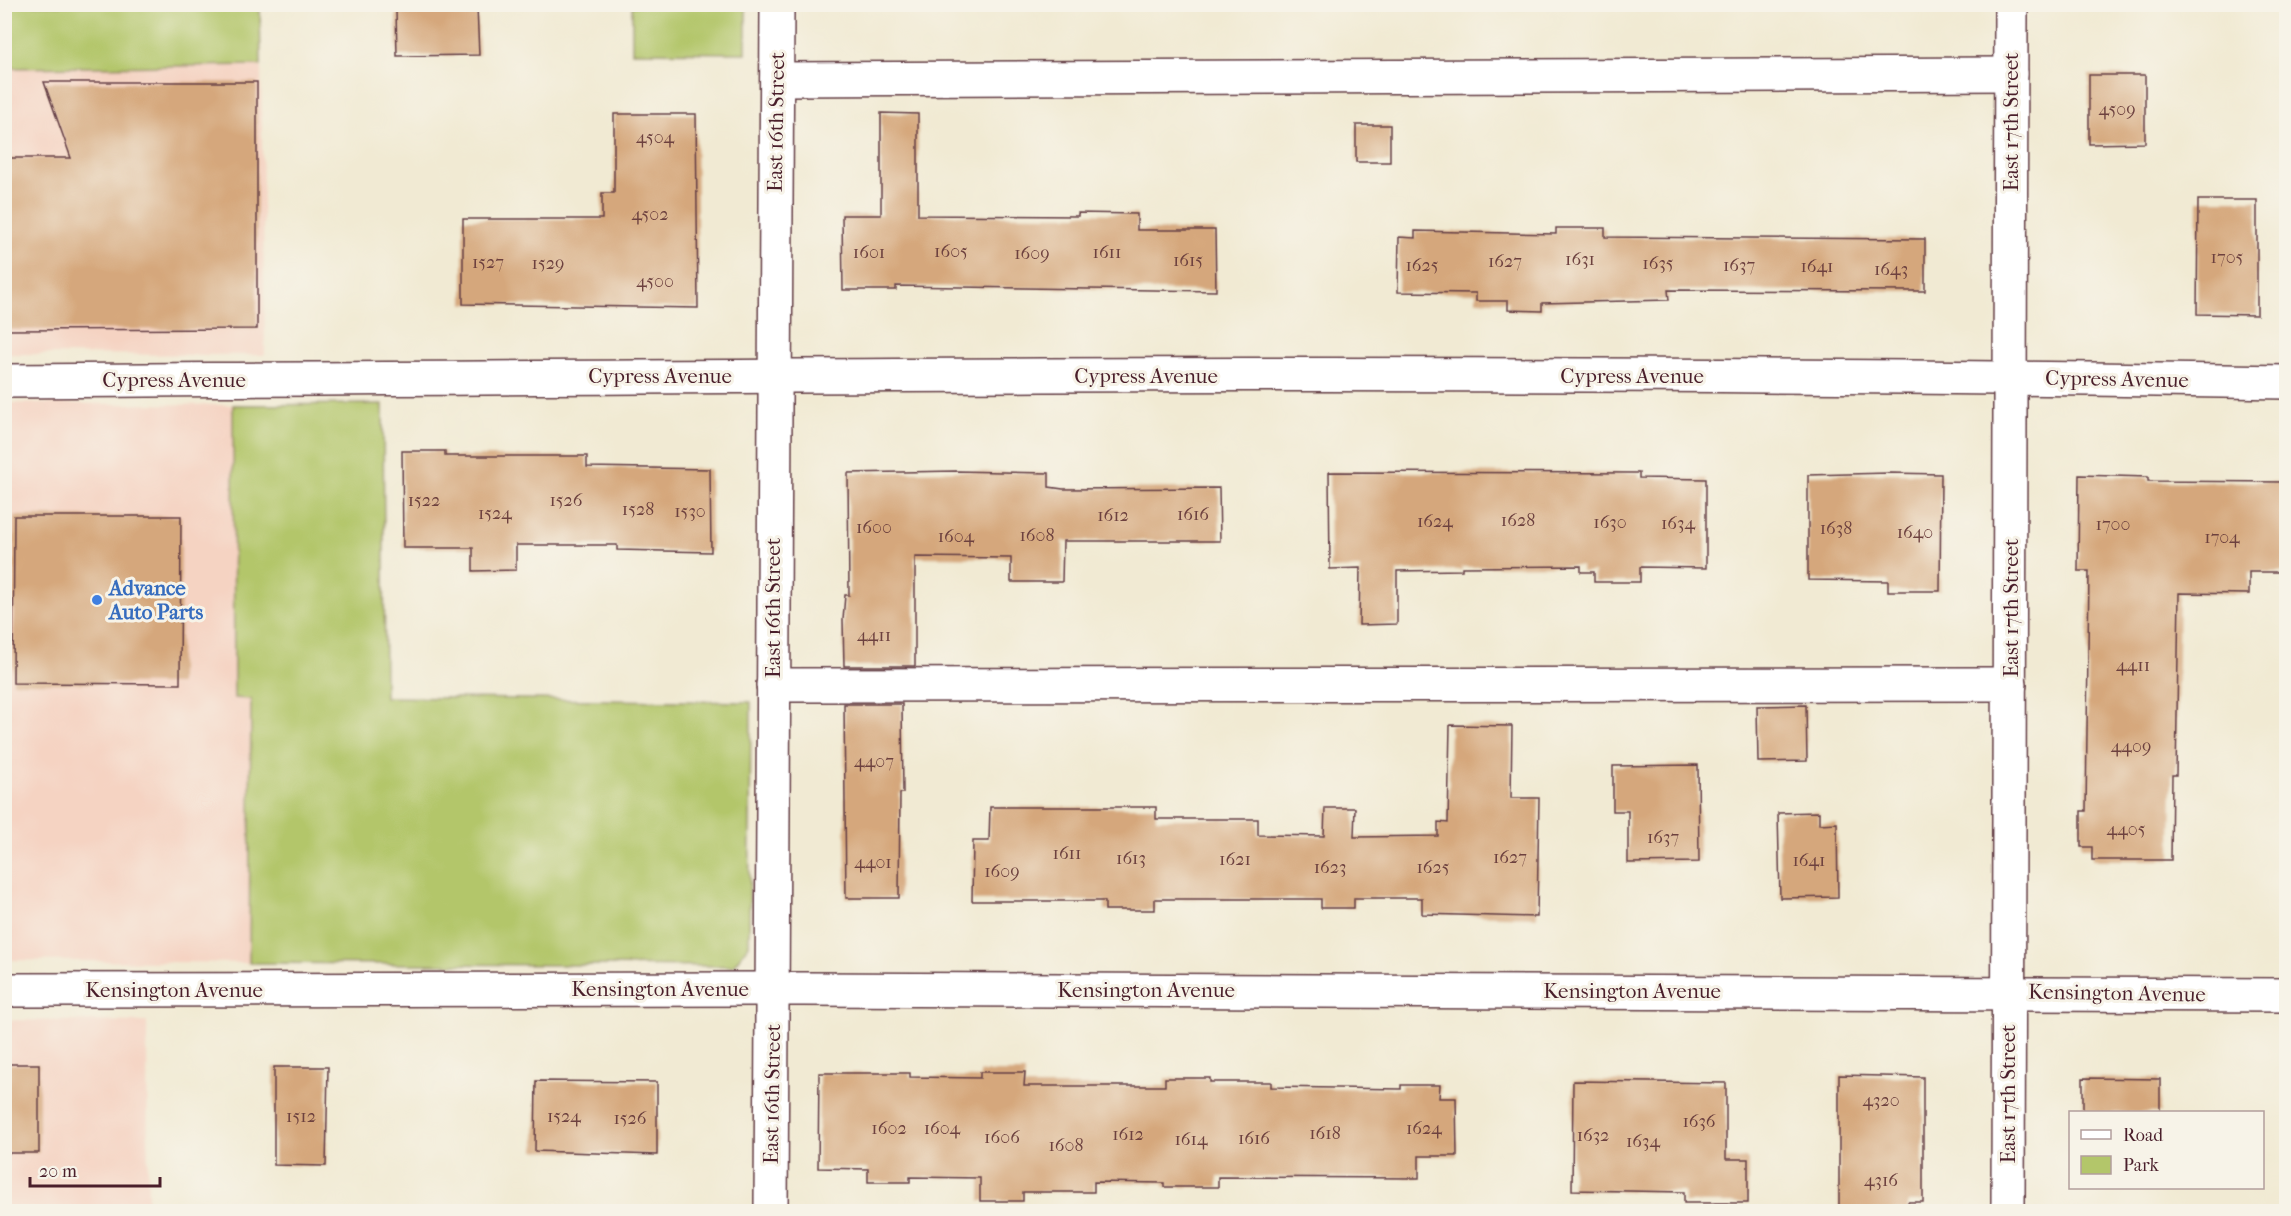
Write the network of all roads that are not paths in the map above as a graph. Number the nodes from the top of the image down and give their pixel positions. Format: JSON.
{"nodes":[{"id":1,"x":777,"y":4,"type":"edge"},
{"id":2,"x":2011,"y":4,"type":"edge"},
{"id":3,"x":2011,"y":74,"type":"junction"},
{"id":4,"x":777,"y":79,"type":"junction"},
{"id":5,"x":773,"y":375,"type":"junction"},
{"id":6,"x":2012,"y":377,"type":"junction"},
{"id":7,"x":4,"y":381,"type":"edge"},
{"id":8,"x":2286,"y":381,"type":"edge"},
{"id":9,"x":2010,"y":684,"type":"junction"},
{"id":10,"x":773,"y":685,"type":"junction"},
{"id":11,"x":773,"y":989,"type":"junction"},
{"id":12,"x":4,"y":990,"type":"edge"},
{"id":13,"x":2009,"y":992,"type":"junction"},
{"id":14,"x":2286,"y":995,"type":"edge"},
{"id":15,"x":771,"y":1212,"type":"edge"},
{"id":16,"x":2008,"y":1212,"type":"edge"}],
"edges":[{"from":1,"to":4,"type":"street","name":"East 16th Street"},
{"from":2,"to":3,"type":"street","name":"East 17th Street"},
{"from":3,"to":4,"type":"street"},
{"from":3,"to":6,"type":"street","name":"East 17th Street"},
{"from":4,"to":5,"type":"street","name":"East 16th Street"},
{"from":5,"to":6,"type":"street","name":"Cypress Avenue"},
{"from":5,"to":7,"type":"street","name":"Cypress Avenue"},
{"from":5,"to":10,"type":"street","name":"East 16th Street"},
{"from":6,"to":8,"type":"street","name":"Cypress Avenue"},
{"from":6,"to":9,"type":"street","name":"East 17th Street"},
{"from":9,"to":10,"type":"street"},
{"from":9,"to":13,"type":"street","name":"East 17th Street"},
{"from":10,"to":11,"type":"street","name":"East 16th Street"},
{"from":11,"to":12,"type":"street","name":"Kensington Avenue"},
{"from":11,"to":13,"type":"street","name":"Kensington Avenue"},
{"from":11,"to":15,"type":"street","name":"East 16th Street"},
{"from":13,"to":14,"type":"street","name":"Kensington Avenue"},
{"from":13,"to":16,"type":"street","name":"East 17th Street"}]}
